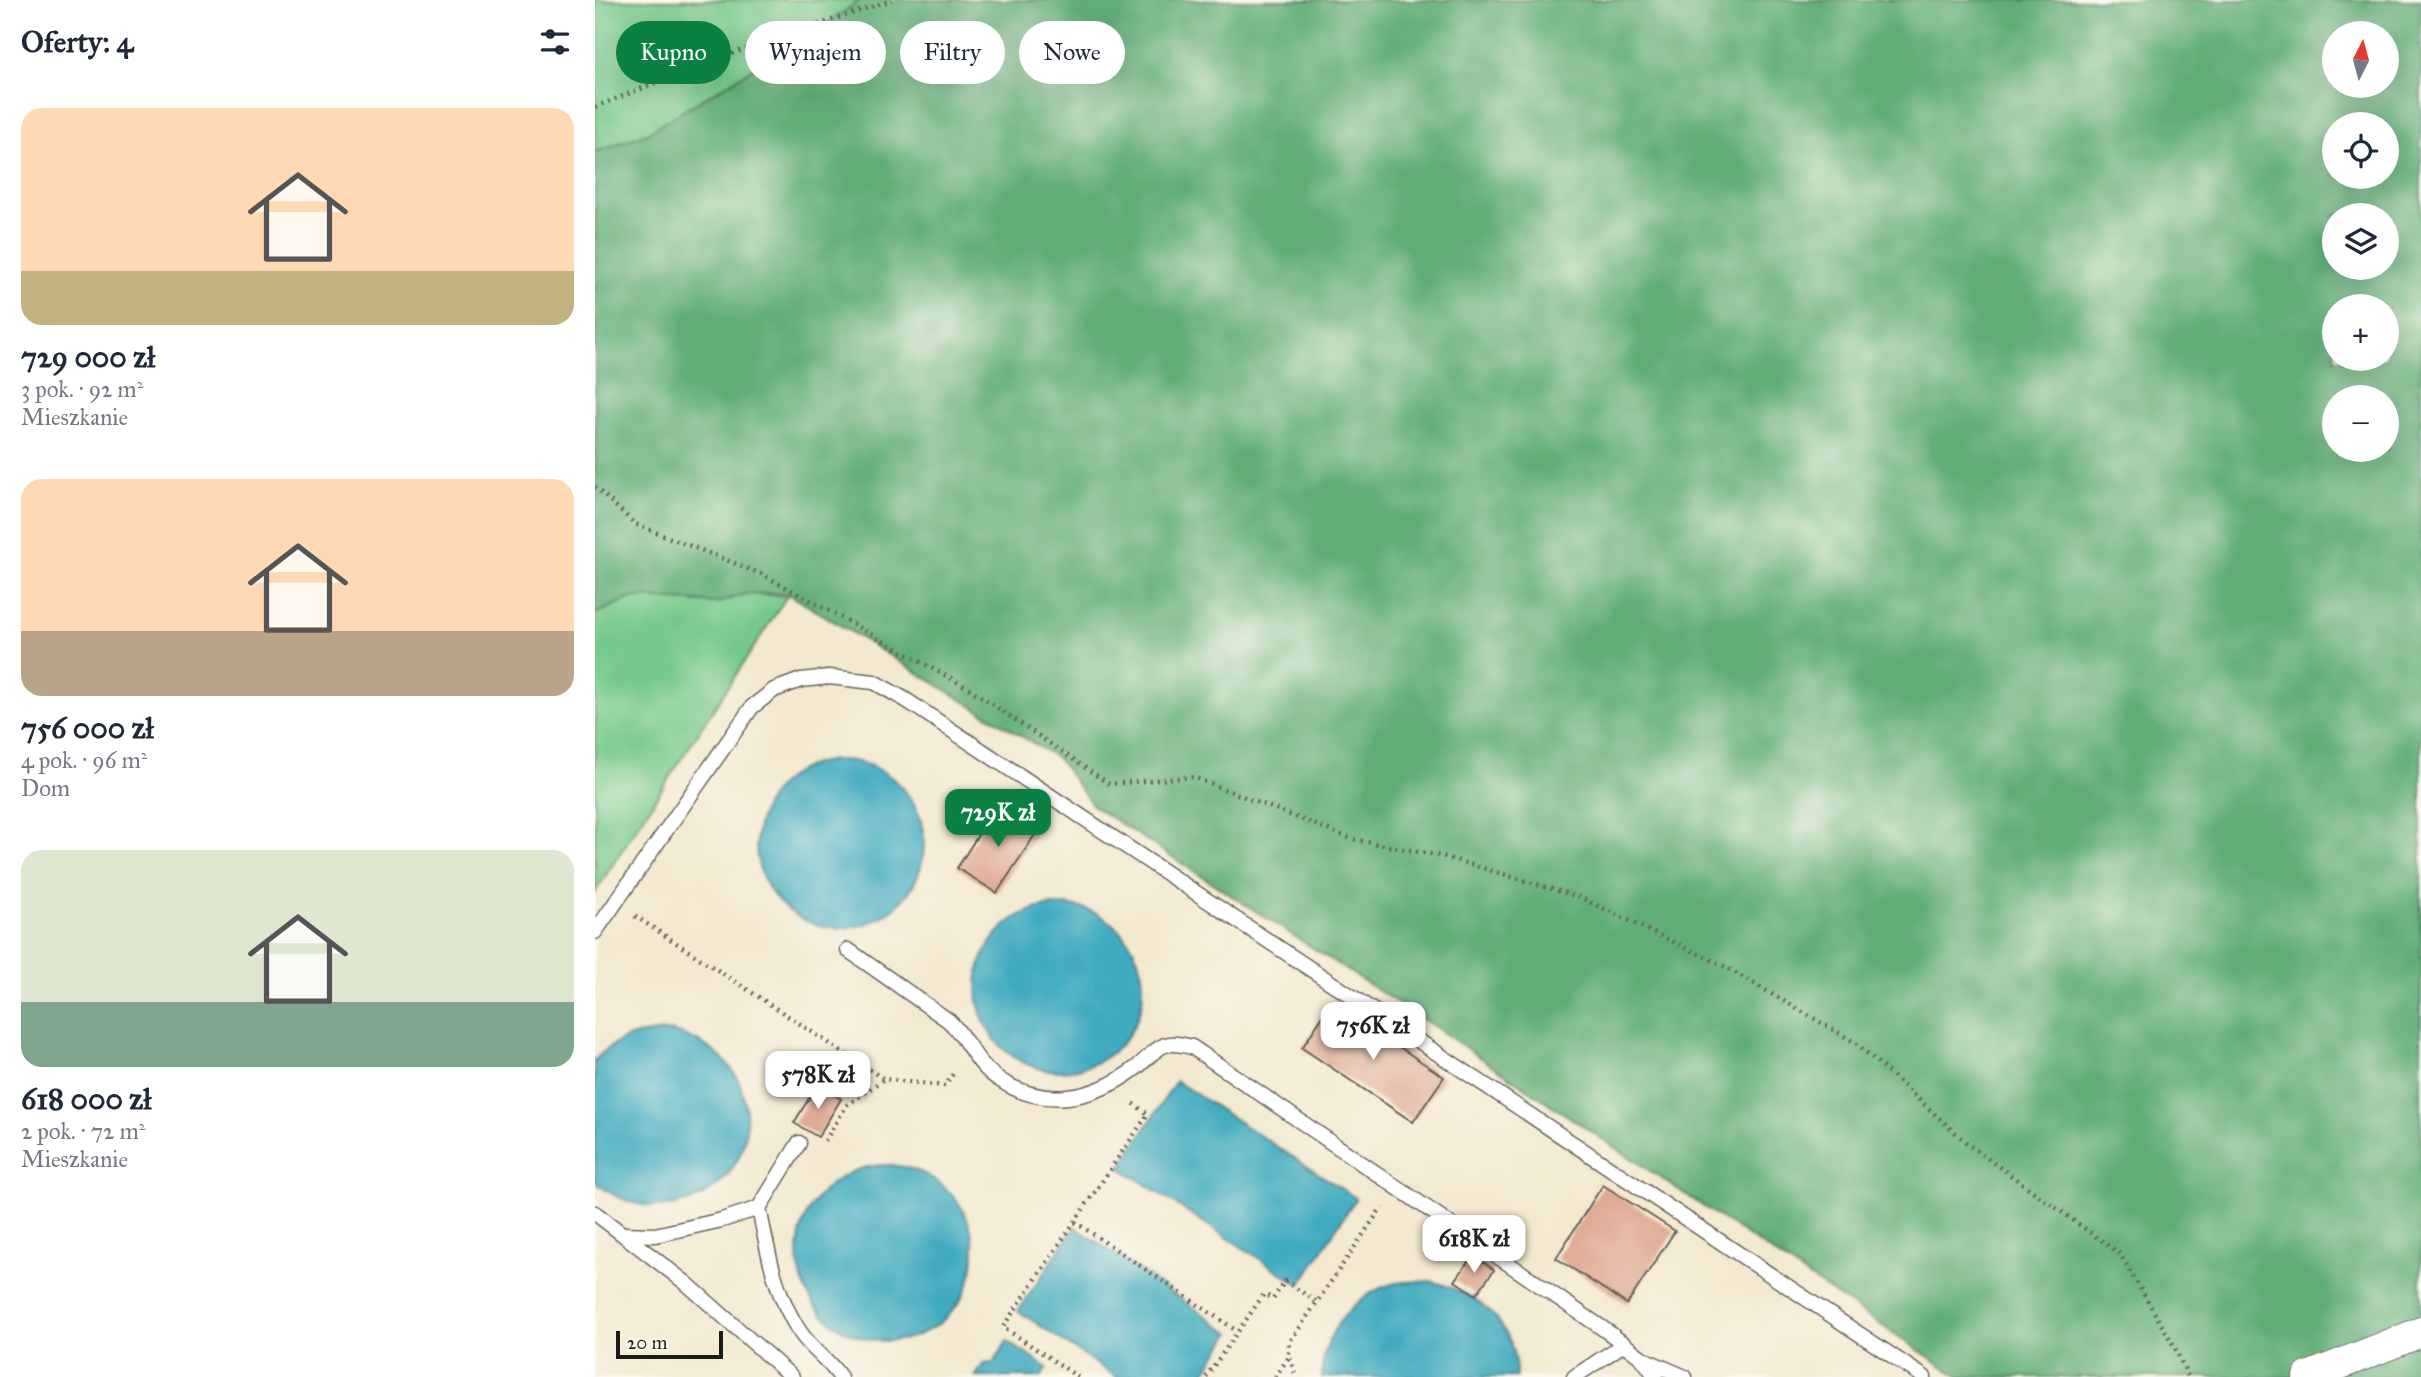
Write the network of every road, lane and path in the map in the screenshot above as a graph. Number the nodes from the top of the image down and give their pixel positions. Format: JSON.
{"nodes":[{"id":1,"x":892,"y":0,"type":"edge"},
{"id":2,"x":595,"y":107,"type":"edge"},
{"id":3,"x":595,"y":487,"type":"edge"},
{"id":4,"x":614,"y":902,"type":"junction"},
{"id":5,"x":595,"y":932,"type":"edge"},
{"id":6,"x":848,"y":950,"type":"dead end"},
{"id":7,"x":970,"y":1050,"type":"junction"},
{"id":8,"x":884,"y":1079,"type":"junction"},
{"id":9,"x":1107,"y":1086,"type":"junction"},
{"id":10,"x":799,"y":1143,"type":"joint"},
{"id":11,"x":1396,"y":1186,"type":"junction"},
{"id":12,"x":759,"y":1208,"type":"junction"},
{"id":13,"x":595,"y":1213,"type":"edge"},
{"id":14,"x":1075,"y":1222,"type":"junction"},
{"id":15,"x":623,"y":1234,"type":"junction"},
{"id":16,"x":1317,"y":1302,"type":"junction"},
{"id":17,"x":1237,"y":1331,"type":"junction"},
{"id":18,"x":2421,"y":1332,"type":"edge"},
{"id":19,"x":1624,"y":1344,"type":"junction"},
{"id":20,"x":1289,"y":1357,"type":"junction"},
{"id":21,"x":1642,"y":1358,"type":"junction"},
{"id":22,"x":792,"y":1377,"type":"edge"},
{"id":23,"x":840,"y":1377,"type":"edge"},
{"id":24,"x":1078,"y":1377,"type":"edge"},
{"id":25,"x":1206,"y":1377,"type":"edge"},
{"id":26,"x":1275,"y":1377,"type":"edge"},
{"id":27,"x":1296,"y":1377,"type":"edge"},
{"id":28,"x":1574,"y":1377,"type":"edge"},
{"id":29,"x":1656,"y":1377,"type":"edge"},
{"id":30,"x":1685,"y":1377,"type":"edge"},
{"id":31,"x":1924,"y":1377,"type":"edge"},
{"id":32,"x":2187,"y":1377,"type":"edge"},
{"id":33,"x":2308,"y":1377,"type":"edge"}],
"edges":[{"from":1,"to":2,"type":"path"},
{"from":3,"to":32,"type":"path"},
{"from":4,"to":5,"type":"lane"},
{"from":4,"to":8,"type":"path"},
{"from":4,"to":31,"type":"lane"},
{"from":6,"to":7,"type":"lane"},
{"from":7,"to":8,"type":"path"},
{"from":7,"to":9,"type":"lane"},
{"from":8,"to":10,"type":"path"},
{"from":9,"to":11,"type":"lane"},
{"from":9,"to":14,"type":"path"},
{"from":10,"to":12,"type":"lane"},
{"from":11,"to":16,"type":"path"},
{"from":11,"to":19,"type":"lane"},
{"from":12,"to":15,"type":"lane"},
{"from":12,"to":23,"type":"lane"},
{"from":13,"to":15,"type":"lane"},
{"from":14,"to":17,"type":"path"},
{"from":14,"to":24,"type":"path"},
{"from":15,"to":22,"type":"lane"},
{"from":16,"to":17,"type":"path"},
{"from":16,"to":20,"type":"path"},
{"from":17,"to":25,"type":"path"},
{"from":18,"to":33,"type":"street"},
{"from":19,"to":21,"type":"lane"},
{"from":19,"to":28,"type":"lane"},
{"from":20,"to":26,"type":"path"},
{"from":20,"to":27,"type":"path"},
{"from":21,"to":29,"type":"lane"},
{"from":21,"to":30,"type":"lane"}]}
